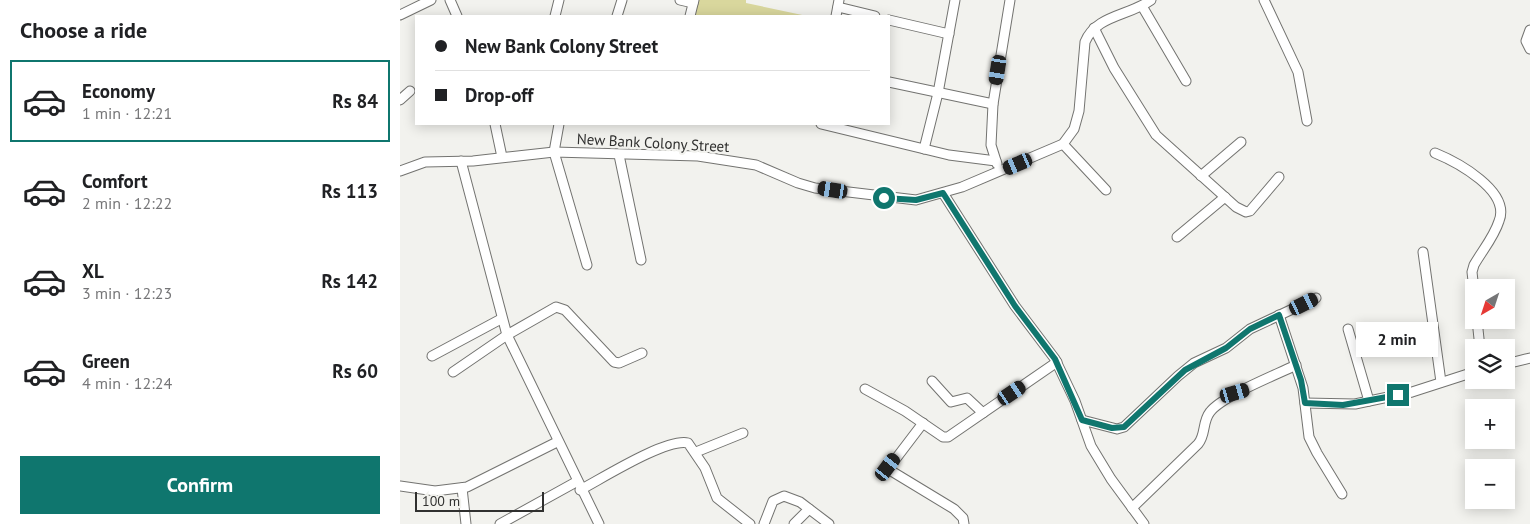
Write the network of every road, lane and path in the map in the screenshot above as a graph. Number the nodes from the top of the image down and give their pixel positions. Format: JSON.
{"nodes":[{"id":1,"x":431,"y":0,"type":"edge"},
{"id":2,"x":450,"y":0,"type":"edge"},
{"id":3,"x":559,"y":0,"type":"edge"},
{"id":4,"x":622,"y":0,"type":"edge"},
{"id":5,"x":680,"y":0,"type":"edge"},
{"id":6,"x":955,"y":0,"type":"edge"},
{"id":7,"x":1010,"y":0,"type":"edge"},
{"id":8,"x":1151,"y":0,"type":"edge"},
{"id":9,"x":1264,"y":0,"type":"edge"},
{"id":10,"x":694,"y":2,"type":"edge"},
{"id":11,"x":1142,"y":6,"type":"junction"},
{"id":12,"x":838,"y":8,"type":"edge"},
{"id":13,"x":400,"y":15,"type":"edge"},
{"id":14,"x":457,"y":15,"type":"edge"},
{"id":15,"x":555,"y":15,"type":"edge"},
{"id":16,"x":617,"y":15,"type":"edge"},
{"id":17,"x":690,"y":15,"type":"edge"},
{"id":18,"x":870,"y":15,"type":"edge"},
{"id":19,"x":890,"y":20,"type":"edge"},
{"id":20,"x":1094,"y":28,"type":"junction"},
{"id":21,"x":1530,"y":30,"type":"edge"},
{"id":22,"x":949,"y":34,"type":"junction"},
{"id":23,"x":1530,"y":49,"type":"edge"},
{"id":24,"x":1186,"y":81,"type":"dead end"},
{"id":25,"x":890,"y":82,"type":"edge"},
{"id":26,"x":410,"y":91,"type":"dead end"},
{"id":27,"x":938,"y":93,"type":"junction"},
{"id":28,"x":400,"y":100,"type":"edge"},
{"id":29,"x":993,"y":104,"type":"junction"},
{"id":30,"x":1306,"y":121,"type":"dead end"},
{"id":31,"x":495,"y":125,"type":"edge"},
{"id":32,"x":559,"y":125,"type":"edge"},
{"id":33,"x":825,"y":125,"type":"edge"},
{"id":34,"x":1241,"y":142,"type":"dead end"},
{"id":35,"x":1063,"y":144,"type":"junction"},
{"id":36,"x":924,"y":149,"type":"junction"},
{"id":37,"x":554,"y":152,"type":"junction"},
{"id":38,"x":1435,"y":153,"type":"dead end"},
{"id":39,"x":618,"y":155,"type":"junction"},
{"id":40,"x":502,"y":157,"type":"junction"},
{"id":41,"x":461,"y":161,"type":"junction"},
{"id":42,"x":996,"y":161,"type":"junction"},
{"id":43,"x":400,"y":171,"type":"edge"},
{"id":44,"x":1001,"y":171,"type":"junction"},
{"id":45,"x":1202,"y":176,"type":"junction"},
{"id":46,"x":1280,"y":177,"type":"dead end"},
{"id":47,"x":1106,"y":190,"type":"dead end"},
{"id":48,"x":943,"y":193,"type":"junction"},
{"id":49,"x":1225,"y":197,"type":"junction"},
{"id":50,"x":1177,"y":237,"type":"dead end"},
{"id":51,"x":1423,"y":252,"type":"dead end"},
{"id":52,"x":641,"y":260,"type":"dead end"},
{"id":53,"x":588,"y":265,"type":"dead end"},
{"id":54,"x":1473,"y":279,"type":"edge"},
{"id":55,"x":1316,"y":298,"type":"dead end"},
{"id":56,"x":1279,"y":315,"type":"junction"},
{"id":57,"x":501,"y":319,"type":"junction"},
{"id":58,"x":1348,"y":329,"type":"dead end"},
{"id":59,"x":507,"y":335,"type":"junction"},
{"id":60,"x":642,"y":353,"type":"dead end"},
{"id":61,"x":432,"y":356,"type":"dead end"},
{"id":62,"x":1530,"y":358,"type":"edge"},
{"id":63,"x":1057,"y":362,"type":"junction"},
{"id":64,"x":1515,"y":362,"type":"edge"},
{"id":65,"x":1296,"y":365,"type":"junction"},
{"id":66,"x":453,"y":372,"type":"dead end"},
{"id":67,"x":1465,"y":375,"type":"edge"},
{"id":68,"x":932,"y":381,"type":"dead end"},
{"id":69,"x":1441,"y":382,"type":"junction"},
{"id":70,"x":864,"y":389,"type":"dead end"},
{"id":71,"x":1369,"y":401,"type":"junction"},
{"id":72,"x":1305,"y":403,"type":"junction"},
{"id":73,"x":982,"y":413,"type":"junction"},
{"id":74,"x":1082,"y":420,"type":"junction"},
{"id":75,"x":923,"y":423,"type":"junction"},
{"id":76,"x":743,"y":434,"type":"dead end"},
{"id":77,"x":557,"y":442,"type":"junction"},
{"id":78,"x":696,"y":452,"type":"junction"},
{"id":79,"x":400,"y":486,"type":"edge"},
{"id":80,"x":578,"y":486,"type":"junction"},
{"id":81,"x":462,"y":488,"type":"junction"},
{"id":82,"x":1342,"y":494,"type":"dead end"},
{"id":83,"x":1132,"y":508,"type":"junction"},
{"id":84,"x":809,"y":509,"type":"junction"},
{"id":85,"x":963,"y":520,"type":"edge"},
{"id":86,"x":466,"y":524,"type":"edge"},
{"id":87,"x":500,"y":524,"type":"edge"},
{"id":88,"x":599,"y":524,"type":"edge"},
{"id":89,"x":750,"y":524,"type":"edge"},
{"id":90,"x":764,"y":524,"type":"edge"},
{"id":91,"x":794,"y":524,"type":"edge"},
{"id":92,"x":829,"y":524,"type":"edge"},
{"id":93,"x":956,"y":524,"type":"edge"},
{"id":94,"x":1144,"y":524,"type":"edge"}],
"edges":[{"from":1,"to":13,"type":"street"},
{"from":2,"to":14,"type":"street"},
{"from":3,"to":15,"type":"street"},
{"from":4,"to":16,"type":"street"},
{"from":5,"to":10,"type":"street"},
{"from":6,"to":22,"type":"street"},
{"from":7,"to":29,"type":"street"},
{"from":8,"to":11,"type":"street"},
{"from":9,"to":30,"type":"street"},
{"from":10,"to":17,"type":"street"},
{"from":11,"to":20,"type":"street"},
{"from":11,"to":24,"type":"street"},
{"from":12,"to":18,"type":"street"},
{"from":19,"to":22,"type":"street"},
{"from":20,"to":35,"type":"street"},
{"from":20,"to":45,"type":"street"},
{"from":21,"to":23,"type":"street"},
{"from":22,"to":27,"type":"street"},
{"from":25,"to":27,"type":"street"},
{"from":26,"to":28,"type":"street"},
{"from":27,"to":29,"type":"street"},
{"from":27,"to":36,"type":"street"},
{"from":29,"to":42,"type":"street"},
{"from":31,"to":40,"type":"street"},
{"from":32,"to":37,"type":"street"},
{"from":33,"to":36,"type":"street"},
{"from":34,"to":45,"type":"street"},
{"from":35,"to":44,"type":"street","name":"New Bank Colony Street"},
{"from":35,"to":47,"type":"street"},
{"from":36,"to":42,"type":"street"},
{"from":37,"to":39,"type":"street","name":"New Bank Colony Street"},
{"from":37,"to":40,"type":"street","name":"New Bank Colony Street"},
{"from":37,"to":53,"type":"street"},
{"from":38,"to":54,"type":"street"},
{"from":39,"to":48,"type":"street","name":"New Bank Colony Street"},
{"from":39,"to":52,"type":"street"},
{"from":40,"to":41,"type":"street","name":"New Bank Colony Street"},
{"from":41,"to":43,"type":"street","name":"New Bank Colony Street"},
{"from":41,"to":57,"type":"street"},
{"from":42,"to":44,"type":"street"},
{"from":44,"to":48,"type":"street","name":"New Bank Colony Street"},
{"from":45,"to":49,"type":"street"},
{"from":46,"to":49,"type":"street"},
{"from":48,"to":63,"type":"street"},
{"from":49,"to":50,"type":"street"},
{"from":51,"to":69,"type":"street"},
{"from":55,"to":56,"type":"street"},
{"from":56,"to":65,"type":"street"},
{"from":56,"to":74,"type":"street"},
{"from":57,"to":59,"type":"street"},
{"from":57,"to":61,"type":"street"},
{"from":58,"to":71,"type":"street"},
{"from":59,"to":60,"type":"street"},
{"from":59,"to":66,"type":"street"},
{"from":59,"to":77,"type":"street"},
{"from":62,"to":64,"type":"street"},
{"from":63,"to":73,"type":"street"},
{"from":63,"to":74,"type":"street"},
{"from":65,"to":72,"type":"street"},
{"from":65,"to":83,"type":"street"},
{"from":67,"to":69,"type":"street"},
{"from":68,"to":73,"type":"street"},
{"from":69,"to":71,"type":"street"},
{"from":70,"to":75,"type":"street"},
{"from":71,"to":72,"type":"street"},
{"from":72,"to":82,"type":"street"},
{"from":73,"to":75,"type":"street"},
{"from":74,"to":83,"type":"street"},
{"from":75,"to":85,"type":"street"},
{"from":76,"to":78,"type":"street"},
{"from":77,"to":80,"type":"street"},
{"from":77,"to":81,"type":"street"},
{"from":78,"to":80,"type":"street"},
{"from":78,"to":89,"type":"street"},
{"from":79,"to":81,"type":"street"},
{"from":80,"to":87,"type":"street"},
{"from":80,"to":88,"type":"street"},
{"from":81,"to":86,"type":"street"},
{"from":83,"to":94,"type":"street"},
{"from":84,"to":90,"type":"street"},
{"from":84,"to":91,"type":"street"},
{"from":84,"to":92,"type":"street"},
{"from":85,"to":93,"type":"street"}]}
